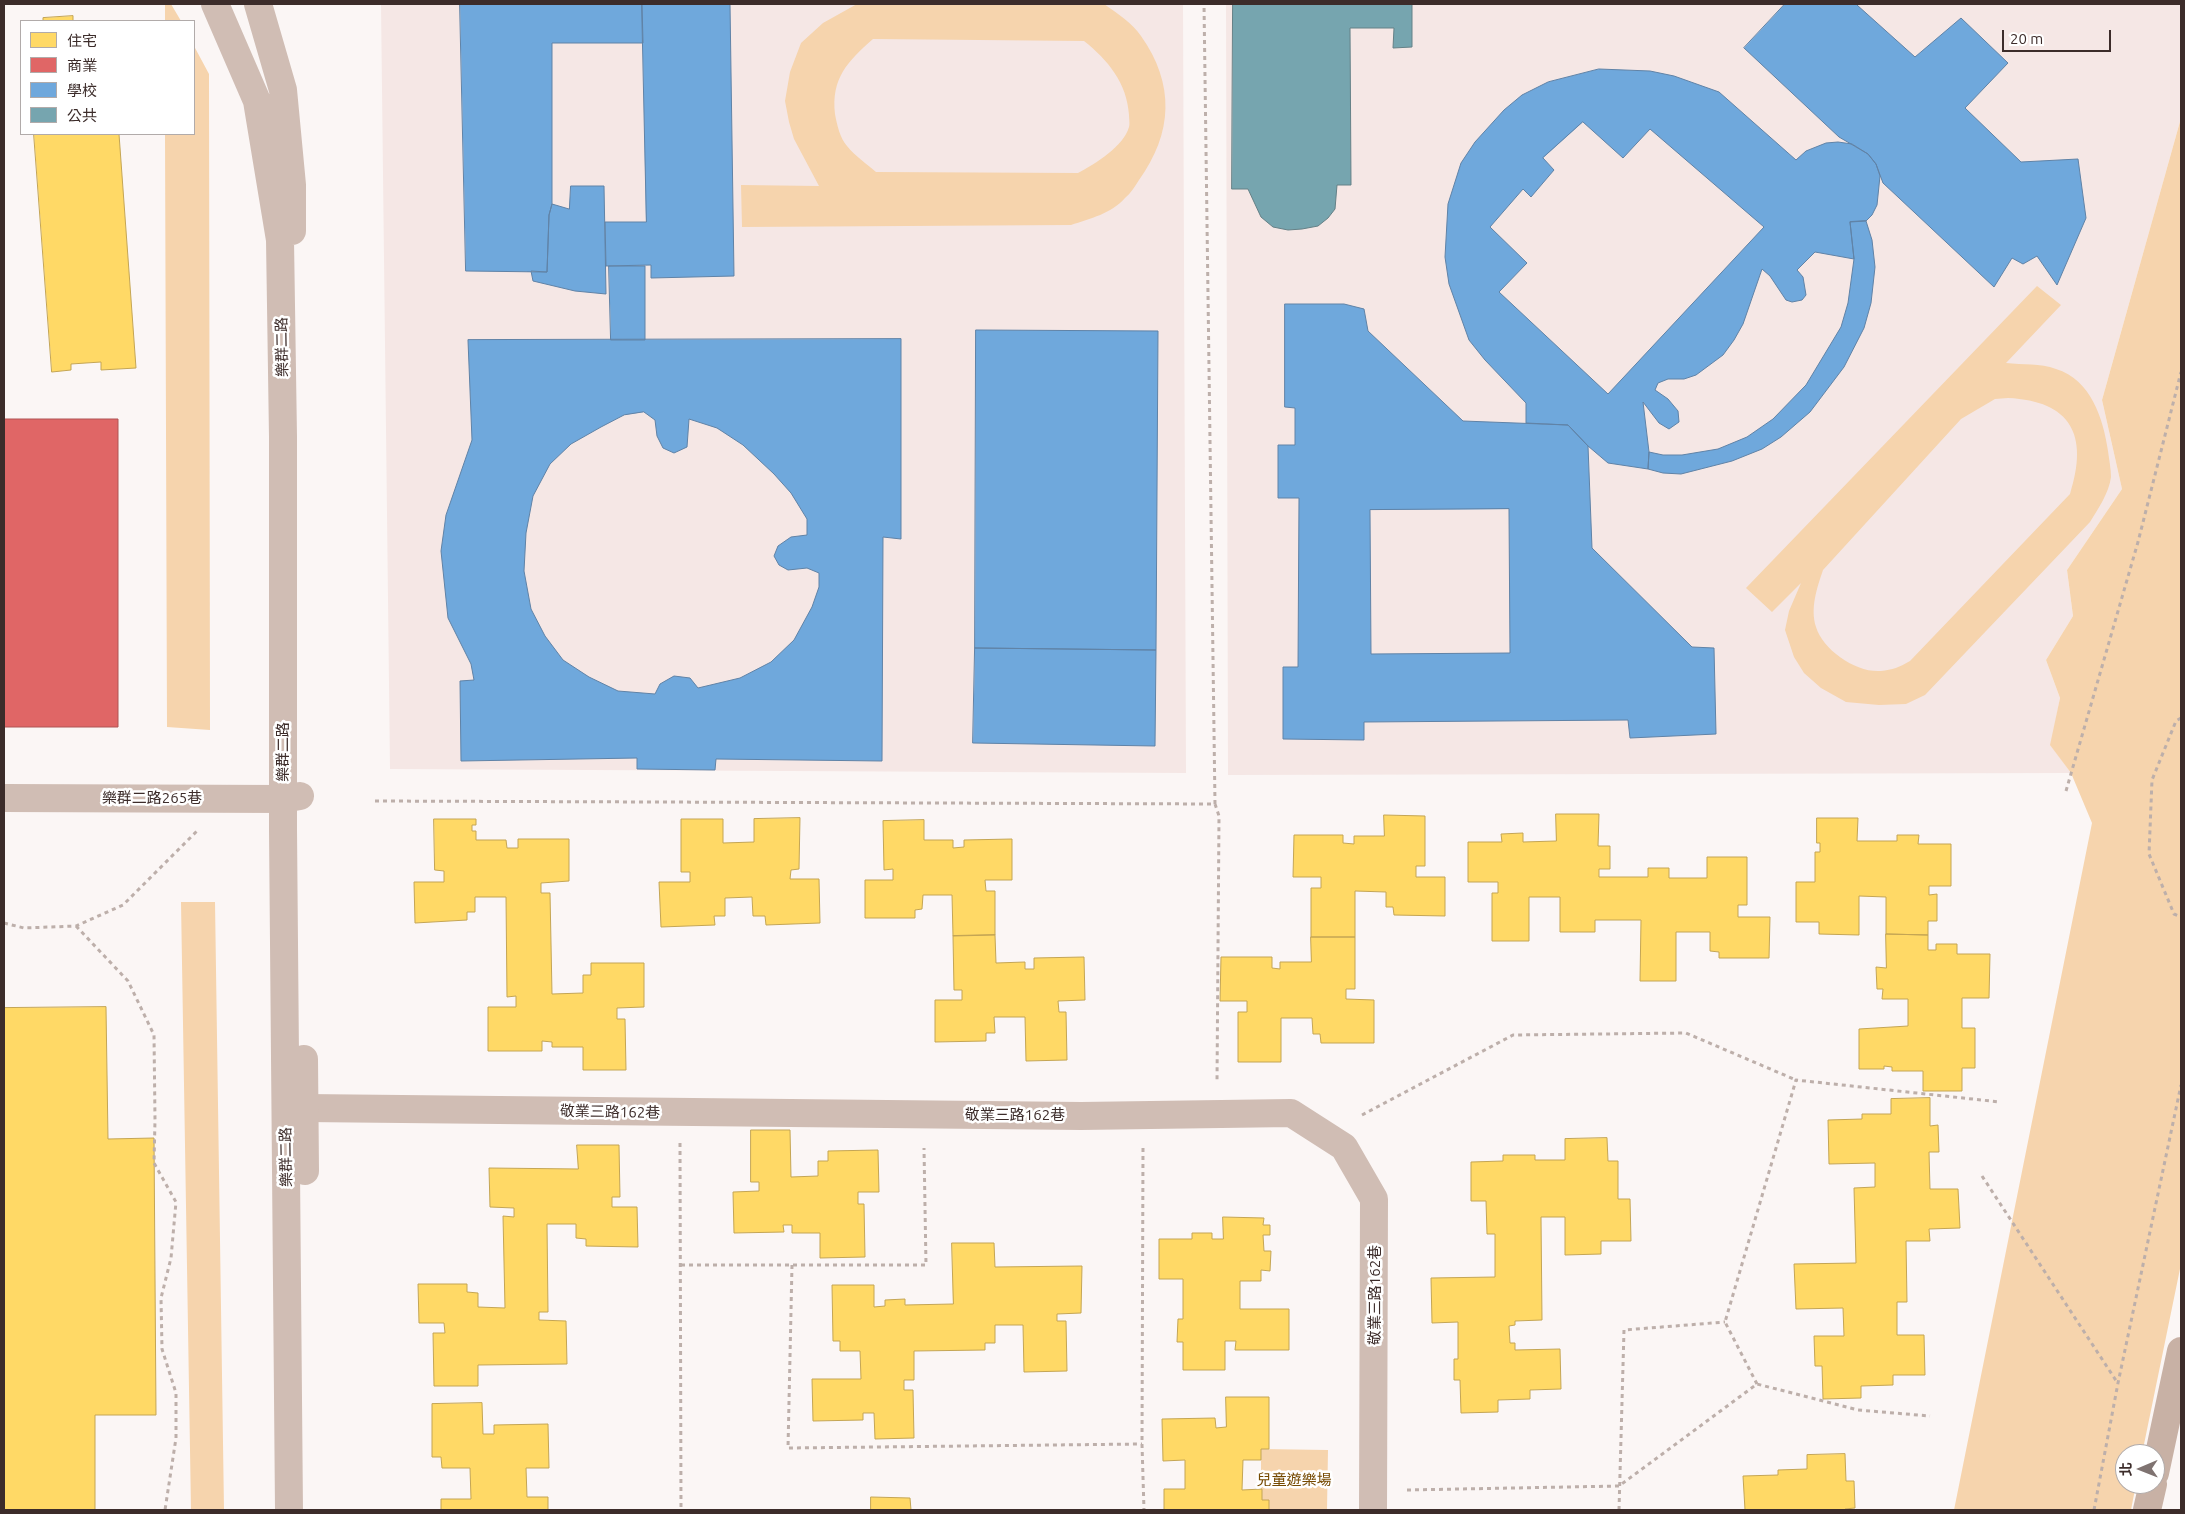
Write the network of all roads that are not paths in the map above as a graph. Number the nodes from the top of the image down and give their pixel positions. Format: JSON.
{"nodes":[{"id":1,"x":215,"y":4,"type":"edge"},
{"id":2,"x":258,"y":4,"type":"edge"},
{"id":3,"x":291,"y":797,"type":"junction"},
{"id":4,"x":4,"y":798,"type":"edge"},
{"id":5,"x":305,"y":1108,"type":"junction"},
{"id":6,"x":2181,"y":1351,"type":"edge"},
{"id":7,"x":2161,"y":1444,"type":"edge"},
{"id":8,"x":2151,"y":1494,"type":"edge"},
{"id":9,"x":1373,"y":1500,"type":"edge"},
{"id":10,"x":289,"y":1510,"type":"edge"},
{"id":11,"x":308,"y":1510,"type":"edge"},
{"id":12,"x":2147,"y":1510,"type":"edge"}],
"edges":[{"from":1,"to":3,"type":"street","name":"樂群二路"},
{"from":2,"to":3,"type":"street","name":"樂群二路"},
{"from":3,"to":4,"type":"street","name":"樂群二路265巷"},
{"from":3,"to":5,"type":"street","name":"樂群二路"},
{"from":3,"to":10,"type":"street","name":"樂群二路"},
{"from":5,"to":9,"type":"street","name":"敬業三路162巷"},
{"from":5,"to":11,"type":"street","name":"樂群二路"},
{"from":6,"to":7,"type":"main road"},
{"from":8,"to":12,"type":"main road"}]}
